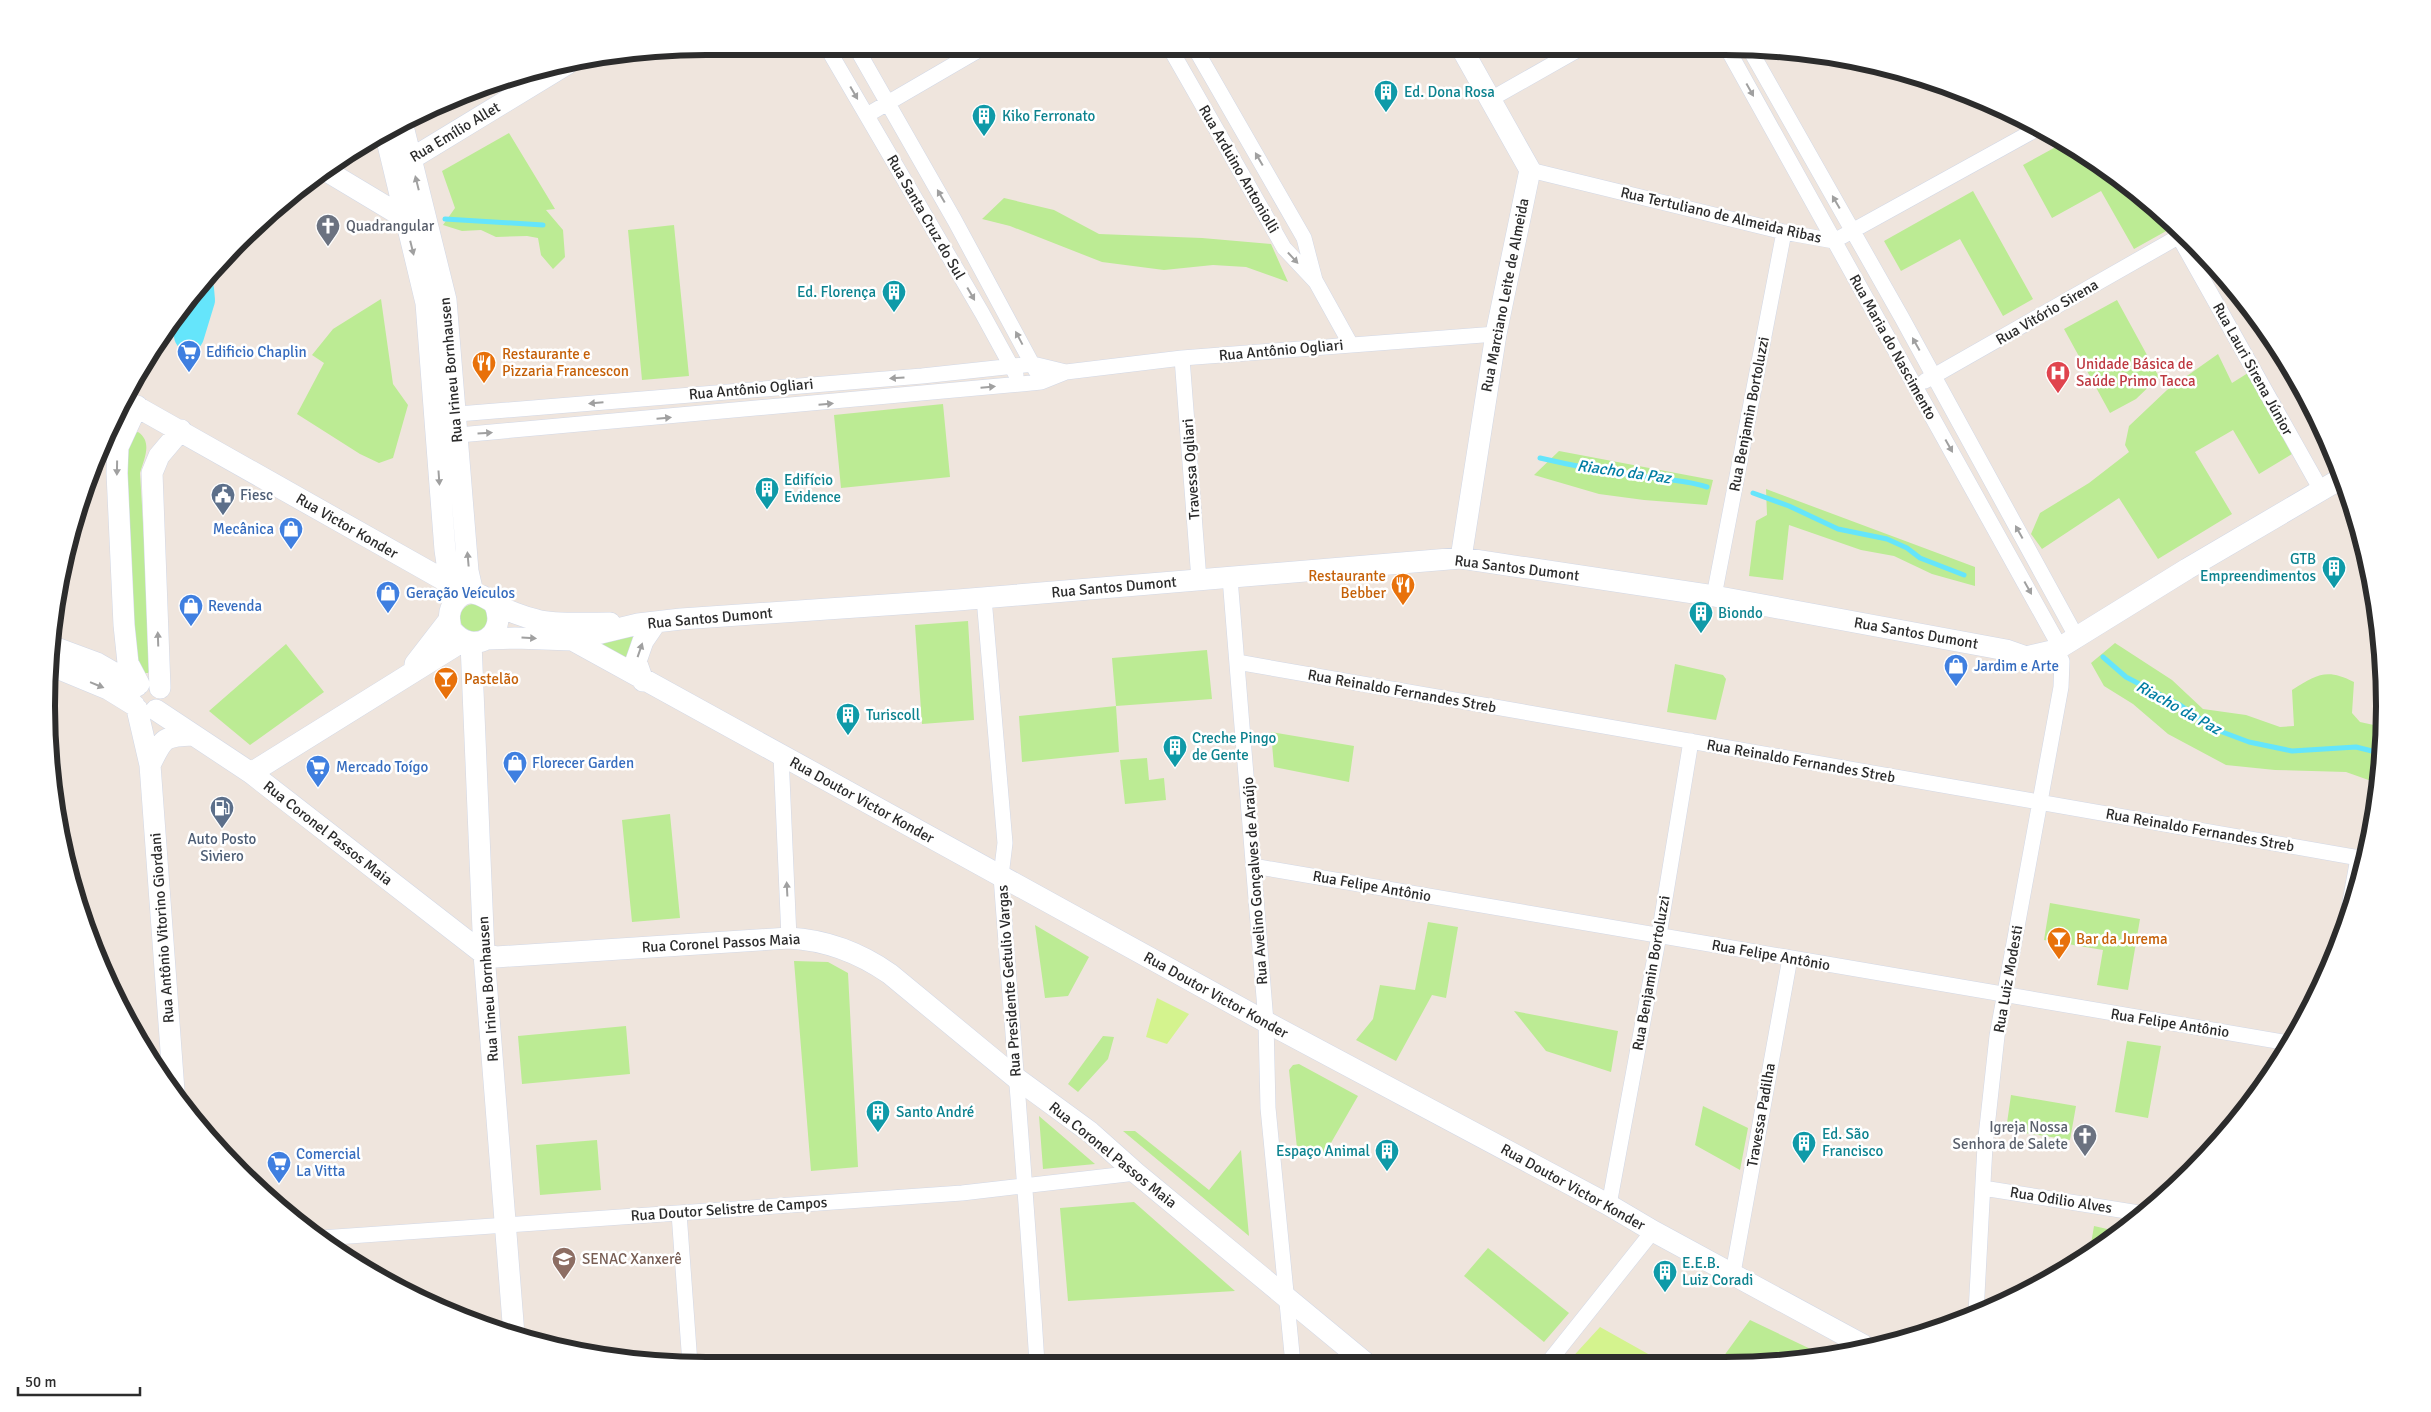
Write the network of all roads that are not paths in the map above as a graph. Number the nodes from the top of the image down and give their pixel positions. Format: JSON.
{"nodes":[{"id":1,"x":831,"y":55,"type":"edge"},
{"id":2,"x":860,"y":55,"type":"edge"},
{"id":3,"x":970,"y":55,"type":"edge"},
{"id":4,"x":1174,"y":55,"type":"edge"},
{"id":5,"x":1199,"y":55,"type":"edge"},
{"id":6,"x":1465,"y":55,"type":"edge"},
{"id":7,"x":1569,"y":55,"type":"edge"},
{"id":8,"x":1731,"y":55,"type":"edge"},
{"id":9,"x":1752,"y":56,"type":"edge"},
{"id":10,"x":1209,"y":72,"type":"junction"},
{"id":11,"x":550,"y":74,"type":"edge"},
{"id":12,"x":1190,"y":82,"type":"junction"},
{"id":13,"x":1491,"y":99,"type":"junction"},
{"id":14,"x":887,"y":102,"type":"junction"},
{"id":15,"x":867,"y":115,"type":"junction"},
{"id":16,"x":402,"y":130,"type":"edge"},
{"id":17,"x":1242,"y":130,"type":"junction"},
{"id":18,"x":2032,"y":132,"type":"edge"},
{"id":19,"x":388,"y":138,"type":"edge"},
{"id":20,"x":1223,"y":141,"type":"junction"},
{"id":21,"x":402,"y":164,"type":"junction"},
{"id":22,"x":1530,"y":170,"type":"junction"},
{"id":23,"x":332,"y":174,"type":"edge"},
{"id":24,"x":1276,"y":190,"type":"junction"},
{"id":25,"x":1257,"y":201,"type":"junction"},
{"id":26,"x":404,"y":217,"type":"junction"},
{"id":27,"x":955,"y":221,"type":"junction"},
{"id":28,"x":935,"y":232,"type":"junction"},
{"id":29,"x":1784,"y":232,"type":"junction"},
{"id":30,"x":1853,"y":232,"type":"junction"},
{"id":31,"x":430,"y":233,"type":"junction"},
{"id":32,"x":2176,"y":238,"type":"edge"},
{"id":33,"x":1834,"y":241,"type":"junction"},
{"id":34,"x":2181,"y":242,"type":"edge"},
{"id":35,"x":1316,"y":282,"type":"junction"},
{"id":36,"x":1001,"y":304,"type":"junction"},
{"id":37,"x":982,"y":313,"type":"junction"},
{"id":38,"x":1496,"y":334,"type":"junction"},
{"id":39,"x":1351,"y":345,"type":"junction"},
{"id":40,"x":1182,"y":358,"type":"junction"},
{"id":41,"x":1033,"y":364,"type":"junction"},
{"id":42,"x":1011,"y":367,"type":"junction"},
{"id":43,"x":1066,"y":372,"type":"junction"},
{"id":44,"x":922,"y":376,"type":"junction"},
{"id":45,"x":1934,"y":376,"type":"junction"},
{"id":46,"x":852,"y":381,"type":"junction"},
{"id":47,"x":1041,"y":382,"type":"junction"},
{"id":48,"x":1021,"y":384,"type":"junction"},
{"id":49,"x":778,"y":386,"type":"junction"},
{"id":50,"x":1915,"y":386,"type":"junction"},
{"id":51,"x":702,"y":393,"type":"junction"},
{"id":52,"x":924,"y":394,"type":"junction"},
{"id":53,"x":626,"y":400,"type":"junction"},
{"id":54,"x":854,"y":401,"type":"junction"},
{"id":55,"x":130,"y":402,"type":"edge"},
{"id":56,"x":130,"y":404,"type":"edge"},
{"id":57,"x":557,"y":406,"type":"junction"},
{"id":58,"x":778,"y":408,"type":"junction"},
{"id":59,"x":704,"y":415,"type":"junction"},
{"id":60,"x":434,"y":416,"type":"junction"},
{"id":61,"x":628,"y":421,"type":"junction"},
{"id":62,"x":456,"y":425,"type":"junction"},
{"id":63,"x":558,"y":428,"type":"junction"},
{"id":64,"x":181,"y":430,"type":"junction"},
{"id":65,"x":436,"y":437,"type":"junction"},
{"id":66,"x":2335,"y":482,"type":"edge"},
{"id":67,"x":2321,"y":490,"type":"junction"},
{"id":68,"x":465,"y":525,"type":"junction"},
{"id":69,"x":443,"y":526,"type":"junction"},
{"id":70,"x":444,"y":550,"type":"junction"},
{"id":71,"x":1461,"y":558,"type":"junction"},
{"id":72,"x":412,"y":564,"type":"junction"},
{"id":73,"x":1230,"y":578,"type":"junction"},
{"id":74,"x":1199,"y":580,"type":"junction"},
{"id":75,"x":1714,"y":596,"type":"junction"},
{"id":76,"x":984,"y":598,"type":"junction"},
{"id":77,"x":459,"y":599,"type":"junction"},
{"id":78,"x":494,"y":603,"type":"junction"},
{"id":79,"x":538,"y":621,"type":"junction"},
{"id":80,"x":647,"y":623,"type":"junction"},
{"id":81,"x":124,"y":625,"type":"junction"},
{"id":82,"x":572,"y":640,"type":"junction"},
{"id":83,"x":474,"y":641,"type":"junction"},
{"id":84,"x":2064,"y":644,"type":"junction"},
{"id":85,"x":58,"y":648,"type":"edge"},
{"id":86,"x":1237,"y":662,"type":"junction"},
{"id":87,"x":97,"y":663,"type":"junction"},
{"id":88,"x":56,"y":666,"type":"edge"},
{"id":89,"x":56,"y":668,"type":"edge"},
{"id":90,"x":408,"y":674,"type":"junction"},
{"id":91,"x":644,"y":681,"type":"junction"},
{"id":92,"x":147,"y":698,"type":"junction"},
{"id":93,"x":200,"y":739,"type":"junction"},
{"id":94,"x":1691,"y":741,"type":"junction"},
{"id":95,"x":781,"y":755,"type":"junction"},
{"id":96,"x":150,"y":765,"type":"junction"},
{"id":97,"x":251,"y":773,"type":"junction"},
{"id":98,"x":2040,"y":803,"type":"junction"},
{"id":99,"x":2358,"y":857,"type":"edge"},
{"id":100,"x":1253,"y":866,"type":"junction"},
{"id":101,"x":1001,"y":876,"type":"junction"},
{"id":102,"x":1659,"y":935,"type":"junction"},
{"id":103,"x":789,"y":938,"type":"junction"},
{"id":104,"x":484,"y":954,"type":"junction"},
{"id":105,"x":1790,"y":958,"type":"junction"},
{"id":106,"x":2006,"y":995,"type":"junction"},
{"id":107,"x":1266,"y":1022,"type":"junction"},
{"id":108,"x":2283,"y":1042,"type":"edge"},
{"id":109,"x":1016,"y":1078,"type":"junction"},
{"id":110,"x":173,"y":1079,"type":"edge"},
{"id":111,"x":1136,"y":1173,"type":"junction"},
{"id":112,"x":1026,"y":1187,"type":"junction"},
{"id":113,"x":1983,"y":1188,"type":"junction"},
{"id":114,"x":1610,"y":1205,"type":"junction"},
{"id":115,"x":2133,"y":1212,"type":"edge"},
{"id":116,"x":679,"y":1213,"type":"junction"},
{"id":117,"x":506,"y":1224,"type":"junction"},
{"id":118,"x":1653,"y":1231,"type":"junction"},
{"id":119,"x":331,"y":1237,"type":"edge"},
{"id":120,"x":1732,"y":1273,"type":"junction"},
{"id":121,"x":1285,"y":1296,"type":"junction"},
{"id":122,"x":1976,"y":1306,"type":"edge"},
{"id":123,"x":513,"y":1327,"type":"edge"},
{"id":124,"x":1857,"y":1343,"type":"edge"},
{"id":125,"x":689,"y":1357,"type":"edge"},
{"id":126,"x":1037,"y":1357,"type":"edge"},
{"id":127,"x":1292,"y":1357,"type":"edge"},
{"id":128,"x":1359,"y":1357,"type":"edge"},
{"id":129,"x":1554,"y":1357,"type":"edge"}],
"edges":[{"from":1,"to":15,"type":"street","name":"Rua Santa Cruz do Sul","one_way":true},
{"from":2,"to":14,"type":"street","name":"Rua Santa Cruz do Sul"},
{"from":3,"to":14,"type":"street"},
{"from":4,"to":12,"type":"street","name":"Rua Arduino Antoniolli"},
{"from":5,"to":10,"type":"street","name":"Rua Arduino Antoniolli"},
{"from":6,"to":13,"type":"street"},
{"from":7,"to":13,"type":"street"},
{"from":8,"to":33,"type":"street","name":"Rua Maria do Nascimento","one_way":true},
{"from":30,"to":9,"type":"street","name":"Rua Maria do Nascimento","one_way":true},
{"from":10,"to":12,"type":"street"},
{"from":10,"to":17,"type":"street","name":"Rua Arduino Antoniolli"},
{"from":11,"to":21,"type":"street","name":"Rua Emílio Allet"},
{"from":12,"to":20,"type":"street","name":"Rua Arduino Antoniolli"},
{"from":13,"to":22,"type":"street"},
{"from":14,"to":15,"type":"street"},
{"from":27,"to":14,"type":"street","name":"Rua Santa Cruz do Sul","one_way":true},
{"from":15,"to":28,"type":"street","name":"Rua Santa Cruz do Sul"},
{"from":16,"to":21,"type":"street","name":"Rua Irineu Bornhausen"},
{"from":17,"to":20,"type":"street"},
{"from":24,"to":17,"type":"street","name":"Rua Arduino Antoniolli","one_way":true},
{"from":18,"to":30,"type":"street","name":"Rua Tertuliano de Almeida Ribas"},
{"from":19,"to":21,"type":"street","name":"Rua Irineu Bornhausen"},
{"from":20,"to":25,"type":"street","name":"Rua Arduino Antoniolli"},
{"from":21,"to":26,"type":"street","name":"Rua Irineu Bornhausen"},
{"from":31,"to":21,"type":"street","name":"Rua Irineu Bornhausen","one_way":true},
{"from":22,"to":29,"type":"street","name":"Rua Tertuliano de Almeida Ribas"},
{"from":22,"to":38,"type":"street","name":"Rua Marciano Leite de Almeida"},
{"from":23,"to":26,"type":"street"},
{"from":24,"to":25,"type":"street"},
{"from":24,"to":35,"type":"street","name":"Rua Arduino Antoniolli"},
{"from":25,"to":35,"type":"street","name":"Rua Arduino Antoniolli","one_way":true},
{"from":26,"to":31,"type":"street"},
{"from":26,"to":60,"type":"street","name":"Rua Irineu Bornhausen","one_way":true},
{"from":27,"to":28,"type":"street"},
{"from":27,"to":36,"type":"street","name":"Rua Santa Cruz do Sul"},
{"from":28,"to":37,"type":"street","name":"Rua Santa Cruz do Sul","one_way":true},
{"from":29,"to":33,"type":"street","name":"Rua Tertuliano de Almeida Ribas"},
{"from":29,"to":75,"type":"street","name":"Rua Benjamin Bortoluzzi"},
{"from":30,"to":33,"type":"street","name":"Rua Tertuliano de Almeida Ribas"},
{"from":45,"to":30,"type":"street","name":"Rua Maria do Nascimento","one_way":true},
{"from":31,"to":62,"type":"street","name":"Rua Irineu Bornhausen"},
{"from":32,"to":45,"type":"street","name":"Rua Vitório Sirena"},
{"from":33,"to":50,"type":"street","name":"Rua Maria do Nascimento"},
{"from":34,"to":67,"type":"street","name":"Rua Lauri Sirena Júnior"},
{"from":35,"to":39,"type":"street","name":"Rua Arduino Antoniolli"},
{"from":36,"to":37,"type":"street"},
{"from":41,"to":36,"type":"street","name":"Rua Santa Cruz do Sul","one_way":true},
{"from":37,"to":42,"type":"street","name":"Rua Santa Cruz do Sul"},
{"from":38,"to":39,"type":"street","name":"Rua Antônio Ogliari"},
{"from":38,"to":71,"type":"street","name":"Rua Marciano Leite de Almeida"},
{"from":39,"to":40,"type":"street","name":"Rua Antônio Ogliari"},
{"from":40,"to":43,"type":"street","name":"Rua Antônio Ogliari"},
{"from":40,"to":74,"type":"street","name":"Travessa Ogliari"},
{"from":41,"to":42,"type":"street","name":"Rua Antônio Ogliari"},
{"from":41,"to":43,"type":"street","name":"Rua Antônio Ogliari"},
{"from":41,"to":47,"type":"street","name":"Rua Santa Cruz do Sul"},
{"from":42,"to":44,"type":"street","name":"Rua Antônio Ogliari"},
{"from":42,"to":48,"type":"street","name":"Rua Santa Cruz do Sul"},
{"from":43,"to":47,"type":"street","name":"Rua Antônio Ogliari"},
{"from":44,"to":46,"type":"street","name":"Rua Antônio Ogliari","one_way":true},
{"from":44,"to":52,"type":"street"},
{"from":45,"to":50,"type":"street","name":"Rua Vitório Sirena"},
{"from":84,"to":45,"type":"street","name":"Rua Maria do Nascimento","one_way":true},
{"from":46,"to":49,"type":"street","name":"Rua Antônio Ogliari"},
{"from":46,"to":54,"type":"street"},
{"from":47,"to":48,"type":"street","name":"Rua Antônio Ogliari"},
{"from":52,"to":48,"type":"street","name":"Rua Antônio Ogliari","one_way":true},
{"from":49,"to":51,"type":"street","name":"Rua Antônio Ogliari"},
{"from":49,"to":58,"type":"street"},
{"from":50,"to":84,"type":"street","name":"Rua Maria do Nascimento","one_way":true},
{"from":51,"to":53,"type":"street","name":"Rua Antônio Ogliari"},
{"from":51,"to":59,"type":"street"},
{"from":52,"to":54,"type":"street","name":"Rua Antônio Ogliari"},
{"from":53,"to":57,"type":"street","name":"Rua Antônio Ogliari","one_way":true},
{"from":53,"to":61,"type":"street"},
{"from":58,"to":54,"type":"street","name":"Rua Antônio Ogliari","one_way":true},
{"from":55,"to":64,"type":"street","name":"Rua Victor Konder"},
{"from":56,"to":81,"type":"street","name":"Rua Antônio Vitorino Giordani","one_way":true},
{"from":57,"to":62,"type":"street","name":"Rua Antônio Ogliari"},
{"from":57,"to":63,"type":"street"},
{"from":58,"to":59,"type":"street","name":"Rua Antônio Ogliari"},
{"from":61,"to":59,"type":"street","name":"Rua Antônio Ogliari","one_way":true},
{"from":60,"to":62,"type":"street","name":"Rua Antônio Ogliari"},
{"from":60,"to":65,"type":"street","name":"Rua Irineu Bornhausen"},
{"from":61,"to":63,"type":"street","name":"Rua Antônio Ogliari"},
{"from":62,"to":63,"type":"street","name":"Rua Antônio Ogliari","one_way":true},
{"from":62,"to":65,"type":"street","name":"Rua Antônio Ogliari"},
{"from":62,"to":68,"type":"street","name":"Rua Irineu Bornhausen"},
{"from":64,"to":72,"type":"street","name":"Rua Victor Konder"},
{"from":92,"to":64,"type":"street","name":"Rua Antônio Vitorino Giordani","one_way":true},
{"from":65,"to":69,"type":"street","name":"Rua Irineu Bornhausen","one_way":true},
{"from":66,"to":67,"type":"street","name":"Rua Santos Dumont"},
{"from":67,"to":84,"type":"street","name":"Rua Santos Dumont"},
{"from":68,"to":69,"type":"street"},
{"from":77,"to":68,"type":"street","name":"Rua Irineu Bornhausen","one_way":true},
{"from":69,"to":70,"type":"street","name":"Rua Irineu Bornhausen"},
{"from":70,"to":72,"type":"street"},
{"from":70,"to":77,"type":"street","name":"Rua Irineu Bornhausen"},
{"from":71,"to":73,"type":"street","name":"Rua Santos Dumont"},
{"from":71,"to":75,"type":"street","name":"Rua Santos Dumont"},
{"from":72,"to":77,"type":"street","name":"Rua Victor Konder"},
{"from":73,"to":74,"type":"street","name":"Rua Santos Dumont"},
{"from":73,"to":86,"type":"street","name":"Rua Avelino Gonçalves de Araújo"},
{"from":74,"to":76,"type":"street","name":"Rua Santos Dumont"},
{"from":75,"to":84,"type":"street","name":"Rua Santos Dumont"},
{"from":76,"to":80,"type":"street","name":"Rua Santos Dumont"},
{"from":76,"to":101,"type":"street","name":"Rua Presidente Getulio Vargas"},
{"from":77,"to":78,"type":"street"},
{"from":77,"to":83,"type":"street"},
{"from":77,"to":90,"type":"street"},
{"from":78,"to":79,"type":"street","name":"Rua Santos Dumont"},
{"from":78,"to":83,"type":"street"},
{"from":79,"to":80,"type":"street","name":"Rua Santos Dumont"},
{"from":79,"to":82,"type":"street","name":"Rua Doutor Victor Konder"},
{"from":80,"to":82,"type":"street","name":"Rua Santos Dumont"},
{"from":91,"to":80,"type":"street","one_way":true},
{"from":81,"to":87,"type":"street"},
{"from":81,"to":92,"type":"street","name":"Rua Antônio Vitorino Giordani"},
{"from":83,"to":82,"type":"street","one_way":true},
{"from":82,"to":91,"type":"street","name":"Rua Doutor Victor Konder"},
{"from":83,"to":90,"type":"street"},
{"from":83,"to":104,"type":"street","name":"Rua Irineu Bornhausen"},
{"from":84,"to":98,"type":"street","name":"Rua Luiz Modesti"},
{"from":85,"to":87,"type":"street","name":"Rua Coronel Passos Maia"},
{"from":86,"to":94,"type":"street","name":"Rua Reinaldo Fernandes Streb"},
{"from":86,"to":100,"type":"street","name":"Rua Avelino Gonçalves de Araújo"},
{"from":87,"to":88,"type":"street"},
{"from":87,"to":92,"type":"street","name":"Rua Coronel Passos Maia"},
{"from":89,"to":92,"type":"street","name":"Rua Coronel Passos Maia","one_way":true},
{"from":90,"to":97,"type":"street"},
{"from":91,"to":95,"type":"street","name":"Rua Doutor Victor Konder"},
{"from":92,"to":93,"type":"street","name":"Rua Coronel Passos Maia"},
{"from":92,"to":96,"type":"street","name":"Rua Antônio Vitorino Giordani"},
{"from":93,"to":96,"type":"street"},
{"from":93,"to":97,"type":"street","name":"Rua Coronel Passos Maia"},
{"from":94,"to":98,"type":"street","name":"Rua Reinaldo Fernandes Streb"},
{"from":94,"to":102,"type":"street","name":"Rua Benjamin Bortoluzzi"},
{"from":95,"to":101,"type":"street","name":"Rua Doutor Victor Konder"},
{"from":103,"to":95,"type":"street","one_way":true},
{"from":96,"to":110,"type":"street","name":"Rua Antônio Vitorino Giordani"},
{"from":97,"to":104,"type":"street","name":"Rua Coronel Passos Maia"},
{"from":98,"to":99,"type":"street","name":"Rua Reinaldo Fernandes Streb"},
{"from":98,"to":106,"type":"street","name":"Rua Luiz Modesti"},
{"from":100,"to":102,"type":"street","name":"Rua Felipe Antônio"},
{"from":100,"to":107,"type":"street","name":"Rua Avelino Gonçalves de Araújo"},
{"from":101,"to":107,"type":"street","name":"Rua Doutor Victor Konder"},
{"from":101,"to":109,"type":"street","name":"Rua Presidente Getulio Vargas"},
{"from":102,"to":105,"type":"street","name":"Rua Felipe Antônio"},
{"from":102,"to":114,"type":"street","name":"Rua Benjamin Bortoluzzi"},
{"from":103,"to":104,"type":"street","name":"Rua Coronel Passos Maia"},
{"from":103,"to":109,"type":"street","name":"Rua Coronel Passos Maia"},
{"from":104,"to":117,"type":"street","name":"Rua Irineu Bornhausen"},
{"from":105,"to":106,"type":"street","name":"Rua Felipe Antônio"},
{"from":105,"to":120,"type":"street","name":"Travessa Padilha"},
{"from":106,"to":108,"type":"street","name":"Rua Felipe Antônio"},
{"from":106,"to":113,"type":"street","name":"Rua Luiz Modesti"},
{"from":107,"to":114,"type":"street","name":"Rua Doutor Victor Konder"},
{"from":107,"to":121,"type":"street","name":"Rua Avelino Gonçalves de Araújo"},
{"from":109,"to":111,"type":"street","name":"Rua Coronel Passos Maia"},
{"from":109,"to":112,"type":"street","name":"Rua Presidente Getulio Vargas"},
{"from":111,"to":112,"type":"street","name":"Rua Doutor Selistre de Campos"},
{"from":111,"to":121,"type":"street","name":"Rua Coronel Passos Maia"},
{"from":112,"to":116,"type":"street","name":"Rua Doutor Selistre de Campos"},
{"from":112,"to":126,"type":"street","name":"Rua Presidente Getulio Vargas"},
{"from":113,"to":115,"type":"street","name":"Rua Odilio Alves"},
{"from":113,"to":122,"type":"street","name":"Rua Luiz Modesti"},
{"from":114,"to":118,"type":"street","name":"Rua Doutor Victor Konder"},
{"from":116,"to":117,"type":"street","name":"Rua Doutor Selistre de Campos"},
{"from":116,"to":125,"type":"street"},
{"from":117,"to":119,"type":"street","name":"Rua Doutor Selistre de Campos"},
{"from":117,"to":123,"type":"street","name":"Rua Irineu Bornhausen"},
{"from":118,"to":120,"type":"street","name":"Rua Doutor Victor Konder"},
{"from":118,"to":129,"type":"street"},
{"from":120,"to":124,"type":"street","name":"Rua Doutor Victor Konder"},
{"from":121,"to":127,"type":"street","name":"Rua Avelino Gonçalves de Araújo"},
{"from":121,"to":128,"type":"street","name":"Rua Coronel Passos Maia"}]}
